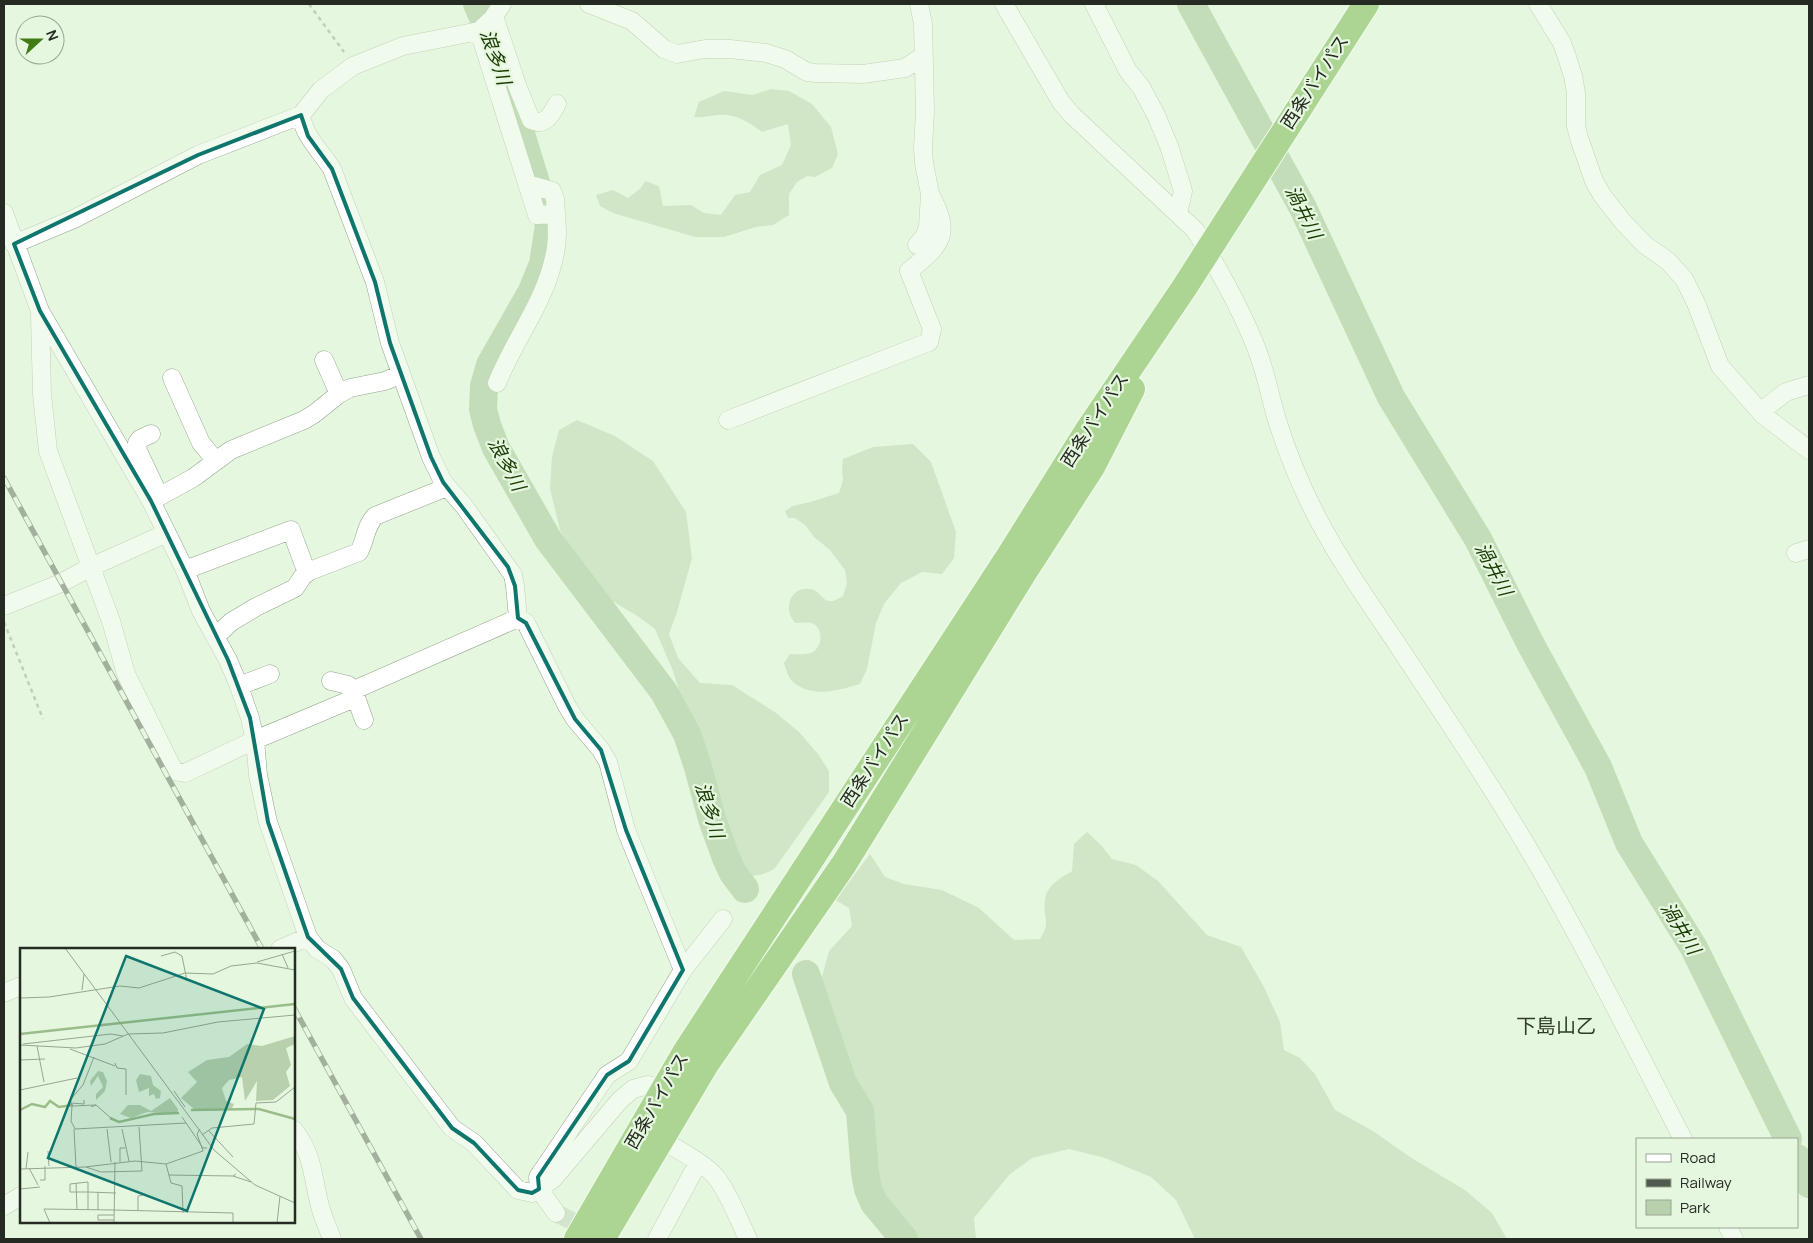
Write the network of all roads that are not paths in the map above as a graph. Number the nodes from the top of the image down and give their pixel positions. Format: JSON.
{"nodes":[{"id":1,"x":590,"y":4,"type":"edge"},
{"id":2,"x":919,"y":4,"type":"edge"},
{"id":3,"x":1004,"y":4,"type":"edge"},
{"id":4,"x":1094,"y":4,"type":"edge"},
{"id":5,"x":1366,"y":4,"type":"edge"},
{"id":6,"x":1538,"y":4,"type":"edge"},
{"id":7,"x":490,"y":19,"type":"edge"},
{"id":8,"x":923,"y":56,"type":"junction"},
{"id":9,"x":557,"y":104,"type":"dead end"},
{"id":10,"x":301,"y":115,"type":"junction"},
{"id":11,"x":930,"y":194,"type":"junction"},
{"id":12,"x":4,"y":213,"type":"edge"},
{"id":13,"x":1178,"y":214,"type":"junction"},
{"id":14,"x":1214,"y":239,"type":"junction"},
{"id":15,"x":14,"y":244,"type":"junction"},
{"id":16,"x":916,"y":245,"type":"dead end"},
{"id":17,"x":40,"y":311,"type":"junction"},
{"id":18,"x":324,"y":360,"type":"dead end"},
{"id":19,"x":401,"y":374,"type":"junction"},
{"id":20,"x":172,"y":378,"type":"dead end"},
{"id":21,"x":497,"y":383,"type":"dead end"},
{"id":22,"x":1809,"y":385,"type":"edge"},
{"id":23,"x":338,"y":394,"type":"junction"},
{"id":24,"x":1760,"y":412,"type":"junction"},
{"id":25,"x":728,"y":420,"type":"dead end"},
{"id":26,"x":151,"y":434,"type":"dead end"},
{"id":27,"x":1809,"y":450,"type":"edge"},
{"id":28,"x":216,"y":461,"type":"junction"},
{"id":29,"x":447,"y":487,"type":"junction"},
{"id":30,"x":155,"y":498,"type":"junction"},
{"id":31,"x":167,"y":533,"type":"junction"},
{"id":32,"x":91,"y":566,"type":"junction"},
{"id":33,"x":185,"y":570,"type":"junction"},
{"id":34,"x":307,"y":573,"type":"junction"},
{"id":35,"x":4,"y":606,"type":"edge"},
{"id":36,"x":518,"y":618,"type":"junction"},
{"id":37,"x":215,"y":637,"type":"junction"},
{"id":38,"x":270,"y":674,"type":"dead end"},
{"id":39,"x":331,"y":681,"type":"dead end"},
{"id":40,"x":239,"y":686,"type":"junction"},
{"id":41,"x":354,"y":692,"type":"junction"},
{"id":42,"x":364,"y":720,"type":"dead end"},
{"id":43,"x":255,"y":740,"type":"junction"},
{"id":44,"x":723,"y":919,"type":"dead end"},
{"id":45,"x":308,"y":937,"type":"junction"},
{"id":46,"x":282,"y":948,"type":"edge"},
{"id":47,"x":683,"y":970,"type":"junction"},
{"id":48,"x":20,"y":986,"type":"edge"},
{"id":49,"x":4,"y":993,"type":"edge"},
{"id":50,"x":674,"y":1095,"type":"junction"},
{"id":51,"x":295,"y":1131,"type":"edge"},
{"id":52,"x":651,"y":1134,"type":"junction"},
{"id":53,"x":1682,"y":1138,"type":"edge"},
{"id":54,"x":698,"y":1163,"type":"junction"},
{"id":55,"x":539,"y":1189,"type":"junction"},
{"id":56,"x":20,"y":1197,"type":"edge"},
{"id":57,"x":4,"y":1206,"type":"edge"},
{"id":58,"x":556,"y":1213,"type":"tunnel mouth"},
{"id":59,"x":332,"y":1239,"type":"edge"},
{"id":60,"x":578,"y":1239,"type":"edge"},
{"id":61,"x":602,"y":1239,"type":"edge"},
{"id":62,"x":657,"y":1239,"type":"edge"},
{"id":63,"x":748,"y":1239,"type":"edge"}],
"edges":[{"from":1,"to":8,"type":"street"},
{"from":2,"to":8,"type":"street"},
{"from":3,"to":13,"type":"street"},
{"from":4,"to":13,"type":"street"},
{"from":5,"to":14,"type":"highway","name":"西条バイパス"},
{"from":6,"to":24,"type":"street"},
{"from":7,"to":9,"type":"street"},
{"from":7,"to":10,"type":"street"},
{"from":7,"to":21,"type":"street"},
{"from":8,"to":11,"type":"street"},
{"from":10,"to":15,"type":"street"},
{"from":10,"to":19,"type":"street"},
{"from":11,"to":16,"type":"street"},
{"from":11,"to":25,"type":"street"},
{"from":12,"to":15,"type":"street"},
{"from":13,"to":14,"type":"street"},
{"from":14,"to":50,"type":"highway","name":"西条バイパス"},
{"from":14,"to":53,"type":"street"},
{"from":15,"to":17,"type":"street"},
{"from":17,"to":30,"type":"street"},
{"from":17,"to":32,"type":"street"},
{"from":18,"to":23,"type":"street"},
{"from":19,"to":23,"type":"street"},
{"from":19,"to":29,"type":"street"},
{"from":20,"to":28,"type":"street"},
{"from":22,"to":24,"type":"street"},
{"from":23,"to":28,"type":"street"},
{"from":24,"to":27,"type":"street"},
{"from":26,"to":30,"type":"street"},
{"from":28,"to":30,"type":"street"},
{"from":29,"to":34,"type":"street"},
{"from":29,"to":36,"type":"street"},
{"from":30,"to":31,"type":"street"},
{"from":31,"to":32,"type":"street"},
{"from":31,"to":33,"type":"street"},
{"from":32,"to":35,"type":"street"},
{"from":32,"to":43,"type":"street"},
{"from":33,"to":34,"type":"street"},
{"from":33,"to":37,"type":"street"},
{"from":34,"to":37,"type":"street"},
{"from":36,"to":41,"type":"street"},
{"from":36,"to":47,"type":"street"},
{"from":37,"to":40,"type":"street"},
{"from":38,"to":40,"type":"street"},
{"from":39,"to":41,"type":"street"},
{"from":40,"to":43,"type":"street"},
{"from":41,"to":42,"type":"street"},
{"from":41,"to":43,"type":"street"},
{"from":43,"to":45,"type":"street"},
{"from":44,"to":47,"type":"street"},
{"from":45,"to":46,"type":"street"},
{"from":45,"to":55,"type":"street"},
{"from":47,"to":55,"type":"street"},
{"from":48,"to":49,"type":"street"},
{"from":50,"to":52,"type":"highway","name":"西条バイパス"},
{"from":50,"to":55,"type":"street"},
{"from":51,"to":59,"type":"street"},
{"from":52,"to":54,"type":"street"},
{"from":52,"to":60,"type":"highway","name":"西条バイパス"},
{"from":52,"to":61,"type":"highway","name":"西条バイパス"},
{"from":54,"to":62,"type":"street"},
{"from":54,"to":63,"type":"street"},
{"from":55,"to":58,"type":"street"},
{"from":56,"to":57,"type":"street"}]}
